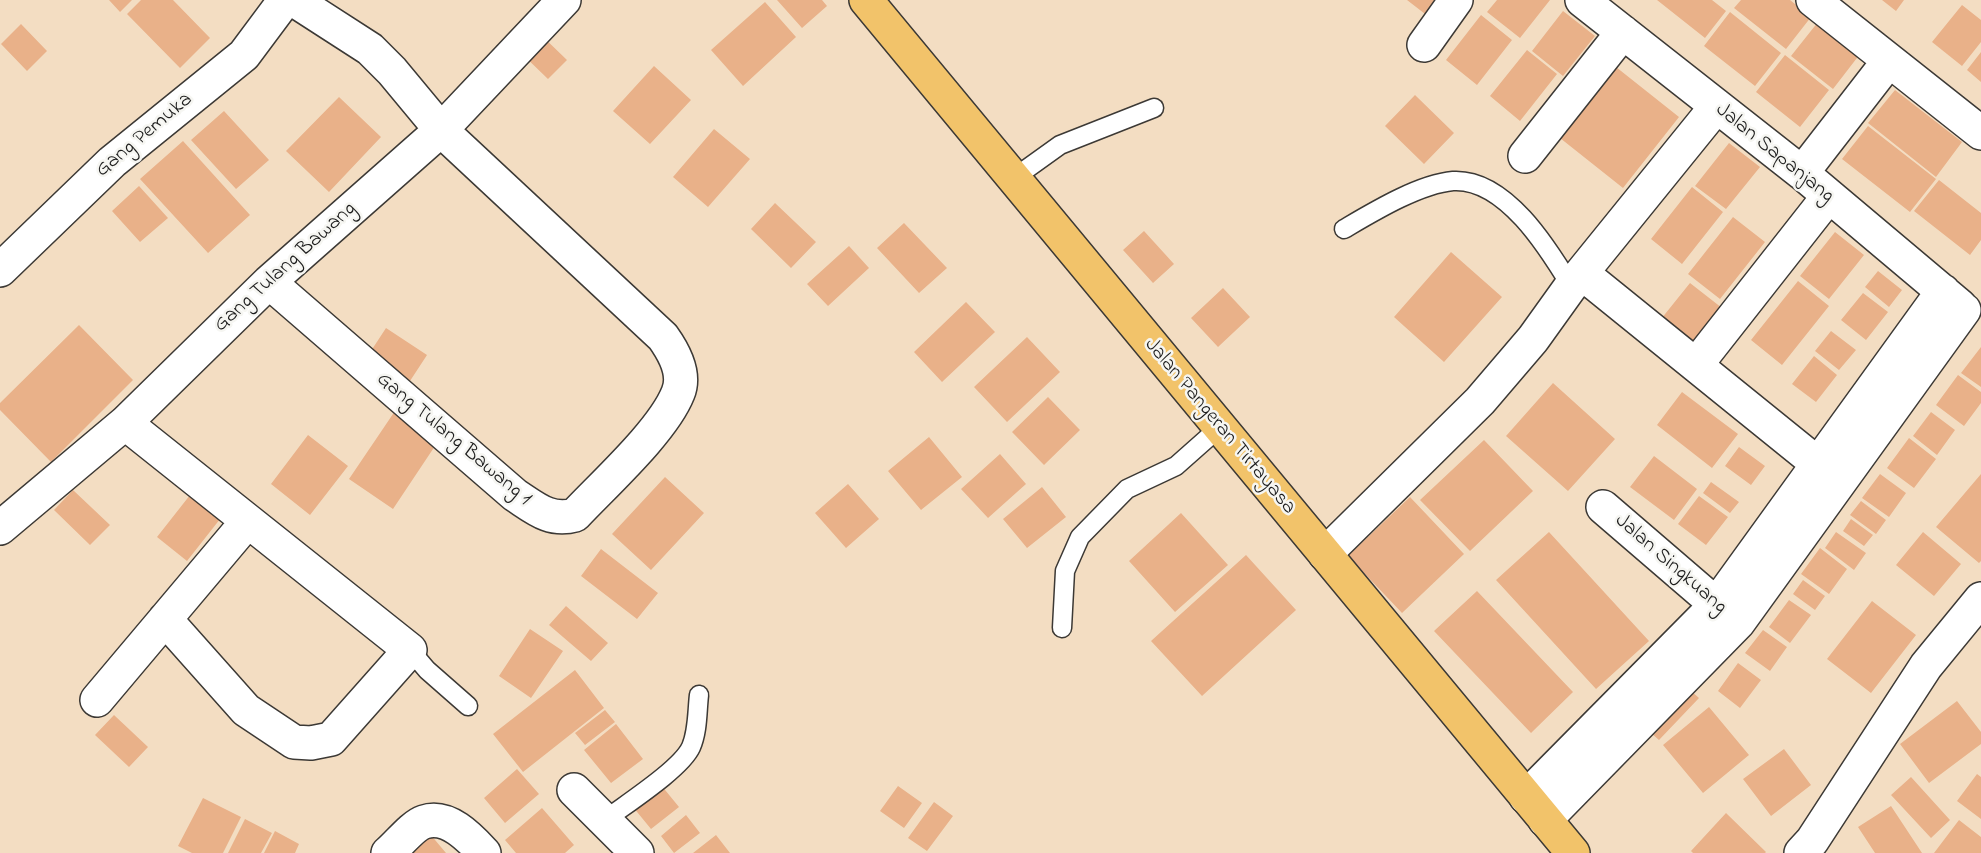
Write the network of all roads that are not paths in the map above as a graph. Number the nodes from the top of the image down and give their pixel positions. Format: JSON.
{"nodes":[{"id":1,"x":285,"y":0,"type":"edge"},
{"id":2,"x":294,"y":0,"type":"edge"},
{"id":3,"x":564,"y":0,"type":"edge"},
{"id":4,"x":866,"y":0,"type":"edge"},
{"id":5,"x":1456,"y":0,"type":"edge"},
{"id":6,"x":1582,"y":0,"type":"edge"},
{"id":7,"x":1813,"y":0,"type":"edge"},
{"id":8,"x":1623,"y":32,"type":"junction"},
{"id":9,"x":1424,"y":45,"type":"dead end"},
{"id":10,"x":1888,"y":62,"type":"junction"},
{"id":11,"x":1154,"y":108,"type":"dead end"},
{"id":12,"x":1716,"y":108,"type":"junction"},
{"id":13,"x":441,"y":130,"type":"junction"},
{"id":14,"x":1981,"y":133,"type":"edge"},
{"id":15,"x":1526,"y":156,"type":"dead end"},
{"id":16,"x":1802,"y":173,"type":"junction"},
{"id":17,"x":1014,"y":178,"type":"junction"},
{"id":18,"x":1828,"y":197,"type":"junction"},
{"id":19,"x":1344,"y":229,"type":"dead end"},
{"id":20,"x":0,"y":270,"type":"edge"},
{"id":21,"x":1577,"y":280,"type":"junction"},
{"id":22,"x":269,"y":282,"type":"junction"},
{"id":23,"x":1963,"y":309,"type":"edge"},
{"id":24,"x":1696,"y":365,"type":"junction"},
{"id":25,"x":125,"y":423,"type":"junction"},
{"id":26,"x":1220,"y":427,"type":"junction"},
{"id":27,"x":1827,"y":473,"type":"junction"},
{"id":28,"x":1603,"y":507,"type":"dead end"},
{"id":29,"x":247,"y":522,"type":"junction"},
{"id":30,"x":0,"y":528,"type":"edge"},
{"id":31,"x":1325,"y":554,"type":"junction"},
{"id":32,"x":1981,"y":599,"type":"edge"},
{"id":33,"x":1727,"y":614,"type":"junction"},
{"id":34,"x":165,"y":619,"type":"junction"},
{"id":35,"x":1062,"y":628,"type":"dead end"},
{"id":36,"x":410,"y":650,"type":"junction"},
{"id":37,"x":699,"y":695,"type":"dead end"},
{"id":38,"x":97,"y":700,"type":"dead end"},
{"id":39,"x":468,"y":706,"type":"dead end"},
{"id":40,"x":574,"y":790,"type":"dead end"},
{"id":41,"x":1535,"y":808,"type":"junction"},
{"id":42,"x":605,"y":820,"type":"junction"},
{"id":43,"x":388,"y":853,"type":"edge"},
{"id":44,"x":484,"y":853,"type":"edge"},
{"id":45,"x":637,"y":853,"type":"edge"},
{"id":46,"x":1573,"y":853,"type":"edge"},
{"id":47,"x":1801,"y":853,"type":"edge"}],
"edges":[{"from":1,"to":20,"type":"street","name":"Gang Pemuka"},
{"from":2,"to":13,"type":"street","name":"Gang Tulang Bawang 1"},
{"from":3,"to":13,"type":"street","name":"Gang Tulang Bawang"},
{"from":4,"to":17,"type":"main road","name":"Jalan Pangeran Tirtayasa"},
{"from":5,"to":9,"type":"street"},
{"from":6,"to":8,"type":"street","name":"Jalan Sapanjang"},
{"from":7,"to":10,"type":"street"},
{"from":8,"to":12,"type":"street","name":"Jalan Sapanjang"},
{"from":8,"to":15,"type":"street"},
{"from":10,"to":14,"type":"street"},
{"from":10,"to":16,"type":"street"},
{"from":11,"to":17,"type":"lane"},
{"from":12,"to":16,"type":"street","name":"Jalan Sapanjang"},
{"from":12,"to":21,"type":"street"},
{"from":13,"to":22,"type":"street","name":"Gang Tulang Bawang"},
{"from":13,"to":22,"type":"street","name":"Gang Tulang Bawang 1"},
{"from":16,"to":18,"type":"street","name":"Jalan Sapanjang"},
{"from":17,"to":26,"type":"main road","name":"Jalan Pangeran Tirtayasa"},
{"from":18,"to":23,"type":"street","name":"Jalan Sapanjang"},
{"from":18,"to":24,"type":"street"},
{"from":19,"to":21,"type":"lane"},
{"from":21,"to":24,"type":"street"},
{"from":21,"to":31,"type":"street"},
{"from":22,"to":25,"type":"street","name":"Gang Tulang Bawang"},
{"from":23,"to":27,"type":"street"},
{"from":24,"to":27,"type":"street"},
{"from":25,"to":29,"type":"street"},
{"from":25,"to":30,"type":"street","name":"Gang Tulang Bawang"},
{"from":26,"to":31,"type":"main road","name":"Jalan Pangeran Tirtayasa"},
{"from":26,"to":35,"type":"lane"},
{"from":27,"to":33,"type":"street"},
{"from":28,"to":33,"type":"street","name":"Jalan Singkuang"},
{"from":29,"to":34,"type":"street"},
{"from":29,"to":36,"type":"street"},
{"from":31,"to":41,"type":"main road","name":"Jalan Pangeran Tirtayasa"},
{"from":32,"to":47,"type":"street"},
{"from":33,"to":41,"type":"street"},
{"from":34,"to":36,"type":"street"},
{"from":34,"to":38,"type":"street"},
{"from":36,"to":39,"type":"lane"},
{"from":37,"to":42,"type":"lane"},
{"from":40,"to":42,"type":"street"},
{"from":41,"to":46,"type":"main road","name":"Jalan Pangeran Tirtayasa"},
{"from":42,"to":45,"type":"street"},
{"from":43,"to":44,"type":"street"}]}
